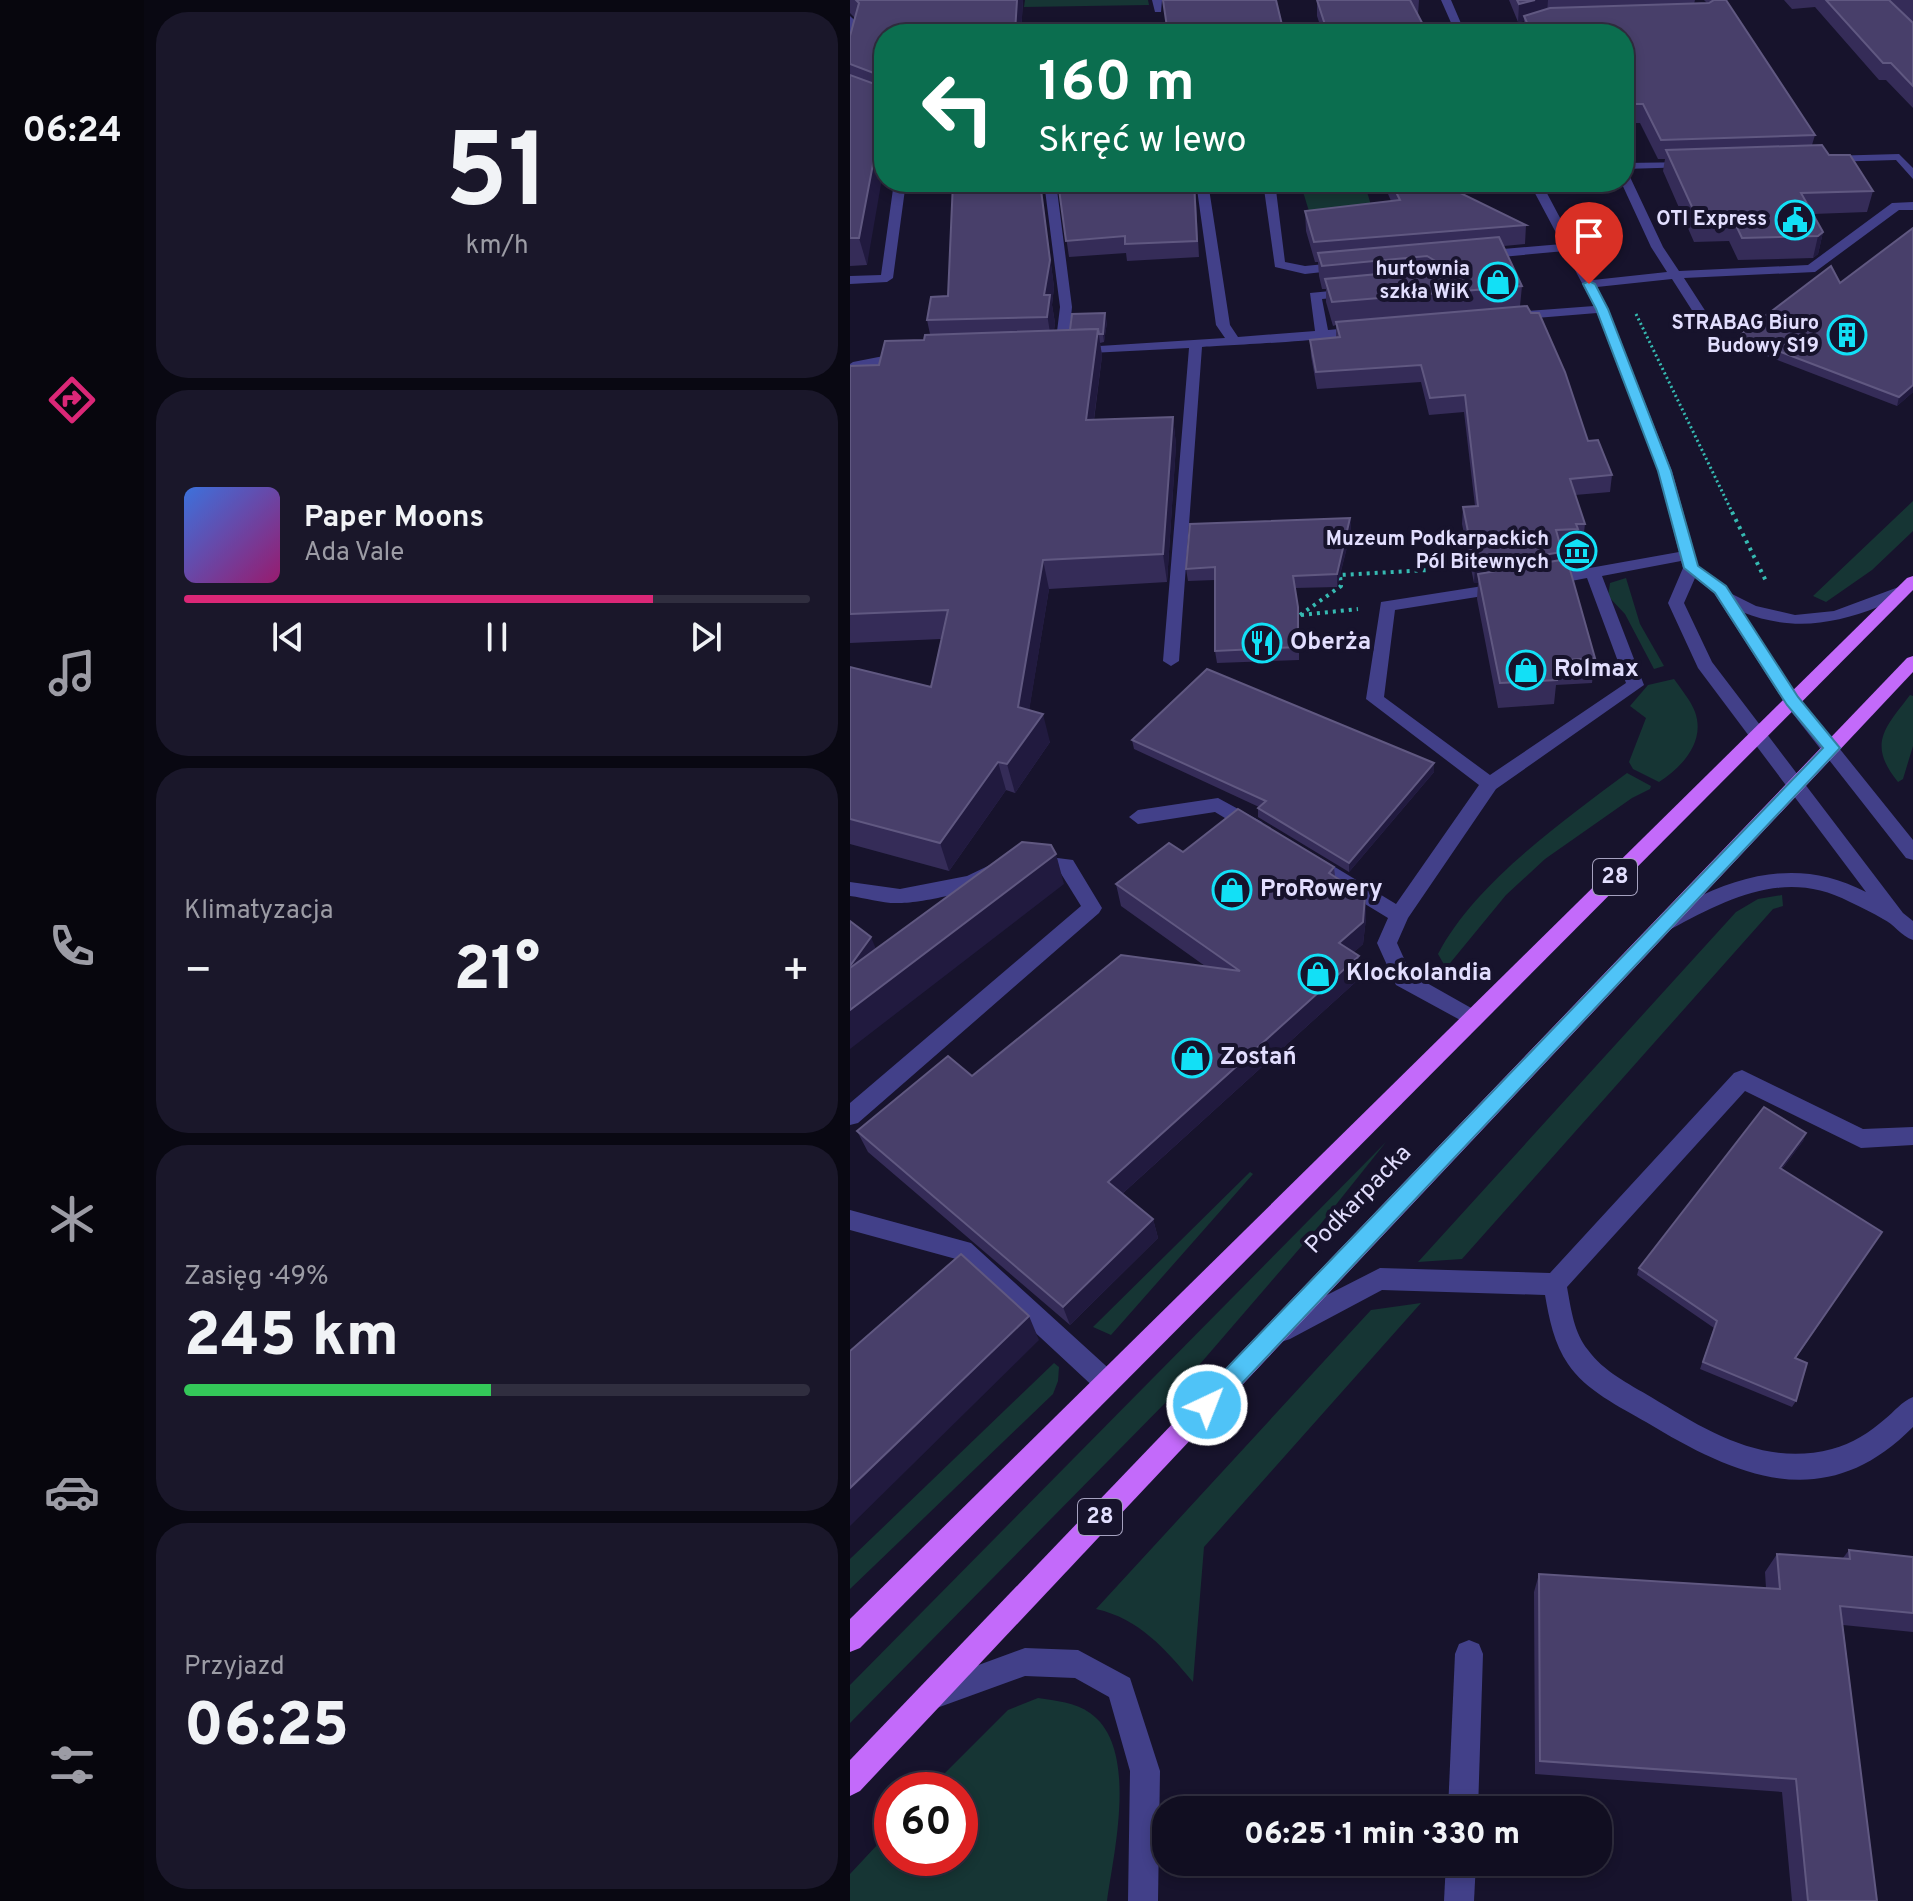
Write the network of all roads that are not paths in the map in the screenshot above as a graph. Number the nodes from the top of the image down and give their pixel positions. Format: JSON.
{"nodes":[{"id":1,"x":1446,"y":0,"type":"edge"},
{"id":2,"x":850,"y":19,"type":"edge"},
{"id":3,"x":1563,"y":19,"type":"edge"},
{"id":4,"x":1456,"y":24,"type":"edge"},
{"id":5,"x":1534,"y":24,"type":"edge"},
{"id":6,"x":850,"y":58,"type":"edge"},
{"id":7,"x":1807,"y":160,"type":"edge"},
{"id":8,"x":1700,"y":164,"type":"edge"},
{"id":9,"x":1634,"y":166,"type":"edge"},
{"id":10,"x":1913,"y":176,"type":"edge"},
{"id":11,"x":899,"y":192,"type":"edge"},
{"id":12,"x":1051,"y":192,"type":"edge"},
{"id":13,"x":1203,"y":192,"type":"edge"},
{"id":14,"x":1270,"y":192,"type":"edge"},
{"id":15,"x":1540,"y":192,"type":"edge"},
{"id":16,"x":1631,"y":192,"type":"edge"},
{"id":17,"x":1913,"y":206,"type":"edge"},
{"id":18,"x":1568,"y":247,"type":"junction"},
{"id":19,"x":1461,"y":257,"type":"edge"},
{"id":20,"x":1364,"y":264,"type":"edge"},
{"id":21,"x":1677,"y":275,"type":"junction"},
{"id":22,"x":850,"y":280,"type":"edge"},
{"id":23,"x":1589,"y":284,"type":"junction"},
{"id":24,"x":1371,"y":291,"type":"edge"},
{"id":25,"x":1602,"y":309,"type":"junction"},
{"id":26,"x":1700,"y":312,"type":"dead end"},
{"id":27,"x":1494,"y":318,"type":"edge"},
{"id":28,"x":1369,"y":330,"type":"edge"},
{"id":29,"x":1322,"y":335,"type":"junction"},
{"id":30,"x":1235,"y":342,"type":"junction"},
{"id":31,"x":1196,"y":344,"type":"junction"},
{"id":32,"x":1046,"y":352,"type":"edge"},
{"id":33,"x":1061,"y":352,"type":"junction"},
{"id":34,"x":924,"y":355,"type":"edge"},
{"id":35,"x":850,"y":369,"type":"edge"},
{"id":36,"x":1690,"y":561,"type":"junction"},
{"id":37,"x":1593,"y":573,"type":"junction"},
{"id":38,"x":1908,"y":585,"type":"edge"},
{"id":39,"x":1726,"y":597,"type":"junction"},
{"id":40,"x":1171,"y":661,"type":"dead end"},
{"id":41,"x":1913,"y":662,"type":"edge"},
{"id":42,"x":1792,"y":701,"type":"junction"},
{"id":43,"x":1756,"y":735,"type":"junction"},
{"id":44,"x":1832,"y":748,"type":"junction"},
{"id":45,"x":1490,"y":784,"type":"junction"},
{"id":46,"x":1798,"y":784,"type":"junction"},
{"id":47,"x":1138,"y":817,"type":"dead end"},
{"id":48,"x":1270,"y":837,"type":"edge"},
{"id":49,"x":1296,"y":852,"type":"edge"},
{"id":50,"x":1913,"y":853,"type":"edge"},
{"id":51,"x":850,"y":889,"type":"edge"},
{"id":52,"x":1399,"y":915,"type":"junction"},
{"id":53,"x":1896,"y":918,"type":"junction"},
{"id":54,"x":1664,"y":924,"type":"junction"},
{"id":55,"x":1913,"y":932,"type":"edge"},
{"id":56,"x":1473,"y":1019,"type":"junction"},
{"id":57,"x":850,"y":1116,"type":"edge"},
{"id":58,"x":1913,"y":1136,"type":"edge"},
{"id":59,"x":850,"y":1220,"type":"edge"},
{"id":60,"x":1555,"y":1284,"type":"junction"},
{"id":61,"x":1270,"y":1337,"type":"junction"},
{"id":62,"x":1107,"y":1383,"type":"junction"},
{"id":63,"x":1913,"y":1409,"type":"edge"},
{"id":64,"x":850,"y":1638,"type":"edge"},
{"id":65,"x":1469,"y":1654,"type":"dead end"},
{"id":66,"x":930,"y":1697,"type":"junction"},
{"id":67,"x":850,"y":1781,"type":"edge"},
{"id":68,"x":1464,"y":1796,"type":"edge"},
{"id":69,"x":1460,"y":1876,"type":"edge"},
{"id":70,"x":1143,"y":1901,"type":"edge"},
{"id":71,"x":1459,"y":1901,"type":"edge"}],
"edges":[{"from":1,"to":4,"type":"street"},
{"from":2,"to":6,"type":"street"},
{"from":3,"to":5,"type":"street"},
{"from":7,"to":10,"type":"street"},
{"from":8,"to":9,"type":"street"},
{"from":11,"to":22,"type":"street"},
{"from":12,"to":33,"type":"street"},
{"from":13,"to":30,"type":"street"},
{"from":14,"to":20,"type":"street"},
{"from":15,"to":18,"type":"street"},
{"from":16,"to":21,"type":"street"},
{"from":17,"to":21,"type":"street"},
{"from":18,"to":19,"type":"street"},
{"from":18,"to":23,"type":"street"},
{"from":21,"to":23,"type":"street"},
{"from":21,"to":26,"type":"street"},
{"from":23,"to":25,"type":"street"},
{"from":24,"to":29,"type":"street"},
{"from":25,"to":27,"type":"street"},
{"from":25,"to":36,"type":"street"},
{"from":28,"to":29,"type":"street"},
{"from":29,"to":30,"type":"street"},
{"from":30,"to":31,"type":"street"},
{"from":31,"to":33,"type":"street"},
{"from":31,"to":40,"type":"street"},
{"from":32,"to":33,"type":"street"},
{"from":34,"to":35,"type":"street"},
{"from":36,"to":37,"type":"street"},
{"from":36,"to":39,"type":"street"},
{"from":36,"to":43,"type":"street"},
{"from":37,"to":45,"type":"street"},
{"from":37,"to":45,"type":"street"},
{"from":38,"to":39,"type":"street"},
{"from":38,"to":42,"type":"main road","name":"Podkarpacka","number":"28"},
{"from":39,"to":42,"type":"street"},
{"from":41,"to":44,"type":"main road","name":"Podkarpacka","number":"28"},
{"from":42,"to":43,"type":"main road","name":"Podkarpacka","number":"28"},
{"from":42,"to":44,"type":"street"},
{"from":43,"to":46,"type":"street"},
{"from":43,"to":56,"type":"main road","name":"Podkarpacka","number":"28"},
{"from":44,"to":46,"type":"main road","name":"Podkarpacka","number":"28"},
{"from":44,"to":50,"type":"street"},
{"from":45,"to":52,"type":"street"},
{"from":46,"to":53,"type":"street"},
{"from":46,"to":54,"type":"main road","name":"Podkarpacka","number":"28"},
{"from":47,"to":48,"type":"street"},
{"from":49,"to":52,"type":"street"},
{"from":51,"to":57,"type":"street"},
{"from":52,"to":56,"type":"street"},
{"from":53,"to":54,"type":"street"},
{"from":53,"to":55,"type":"street"},
{"from":54,"to":61,"type":"main road","name":"Podkarpacka","number":"28"},
{"from":56,"to":62,"type":"main road","name":"Podkarpacka","number":"28"},
{"from":58,"to":60,"type":"street"},
{"from":59,"to":62,"type":"street"},
{"from":60,"to":61,"type":"street"},
{"from":60,"to":63,"type":"street"},
{"from":61,"to":66,"type":"main road","name":"Podkarpacka","number":"28"},
{"from":62,"to":64,"type":"main road","name":"Podkarpacka","number":"28"},
{"from":65,"to":68,"type":"street"},
{"from":66,"to":67,"type":"main road","name":"Podkarpacka","number":"28"},
{"from":66,"to":70,"type":"street"},
{"from":69,"to":71,"type":"street"}]}
